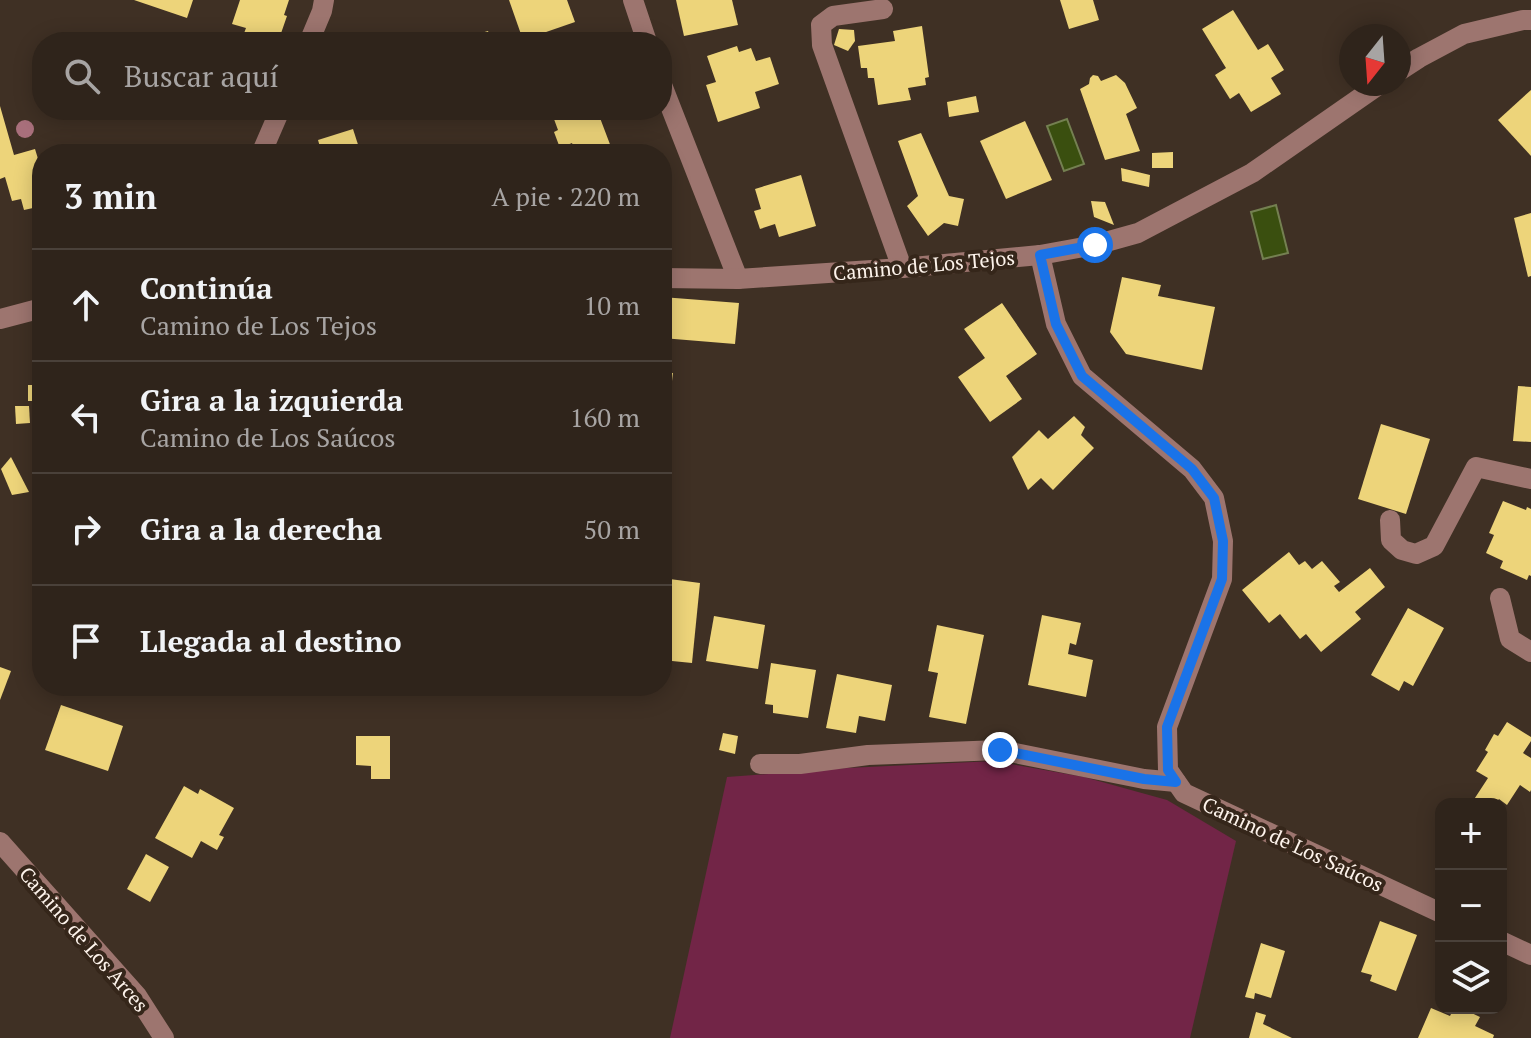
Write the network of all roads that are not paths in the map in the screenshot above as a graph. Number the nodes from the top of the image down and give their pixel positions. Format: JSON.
{"nodes":[{"id":1,"x":324,"y":0,"type":"edge"},
{"id":2,"x":633,"y":0,"type":"edge"},
{"id":3,"x":883,"y":9,"type":"dead end"},
{"id":4,"x":1531,"y":20,"type":"edge"},
{"id":5,"x":313,"y":32,"type":"edge"},
{"id":6,"x":644,"y":32,"type":"edge"},
{"id":7,"x":1411,"y":63,"type":"edge"},
{"id":8,"x":1363,"y":96,"type":"edge"},
{"id":9,"x":672,"y":111,"type":"edge"},
{"id":10,"x":276,"y":120,"type":"edge"},
{"id":11,"x":265,"y":144,"type":"edge"},
{"id":12,"x":1040,"y":255,"type":"junction"},
{"id":13,"x":902,"y":268,"type":"junction"},
{"id":14,"x":672,"y":278,"type":"edge"},
{"id":15,"x":738,"y":279,"type":"junction"},
{"id":16,"x":32,"y":311,"type":"edge"},
{"id":17,"x":0,"y":319,"type":"edge"},
{"id":18,"x":1531,"y":479,"type":"edge"},
{"id":19,"x":1390,"y":520,"type":"dead end"},
{"id":20,"x":1500,"y":598,"type":"dead end"},
{"id":21,"x":1531,"y":652,"type":"edge"},
{"id":22,"x":760,"y":764,"type":"dead end"},
{"id":23,"x":1176,"y":782,"type":"junction"},
{"id":24,"x":0,"y":842,"type":"edge"},
{"id":25,"x":1435,"y":910,"type":"edge"},
{"id":26,"x":1503,"y":942,"type":"edge"},
{"id":27,"x":1531,"y":955,"type":"edge"},
{"id":28,"x":164,"y":1038,"type":"edge"}],
"edges":[{"from":1,"to":5,"type":"street"},
{"from":2,"to":6,"type":"street"},
{"from":3,"to":13,"type":"street"},
{"from":4,"to":7,"type":"street"},
{"from":8,"to":12,"type":"street","name":"Camino de Los Tejos"},
{"from":9,"to":15,"type":"street"},
{"from":10,"to":11,"type":"street"},
{"from":12,"to":13,"type":"street","name":"Camino de Los Tejos"},
{"from":12,"to":23,"type":"street"},
{"from":13,"to":15,"type":"street","name":"Camino de Los Tejos"},
{"from":14,"to":15,"type":"street","name":"Camino de Los Tejos"},
{"from":16,"to":17,"type":"street"},
{"from":18,"to":19,"type":"street"},
{"from":20,"to":21,"type":"street"},
{"from":22,"to":23,"type":"street"},
{"from":23,"to":25,"type":"street","name":"Camino de Los Saúcos"},
{"from":24,"to":28,"type":"street","name":"Camino de Los Arces"},
{"from":26,"to":27,"type":"street"}]}
